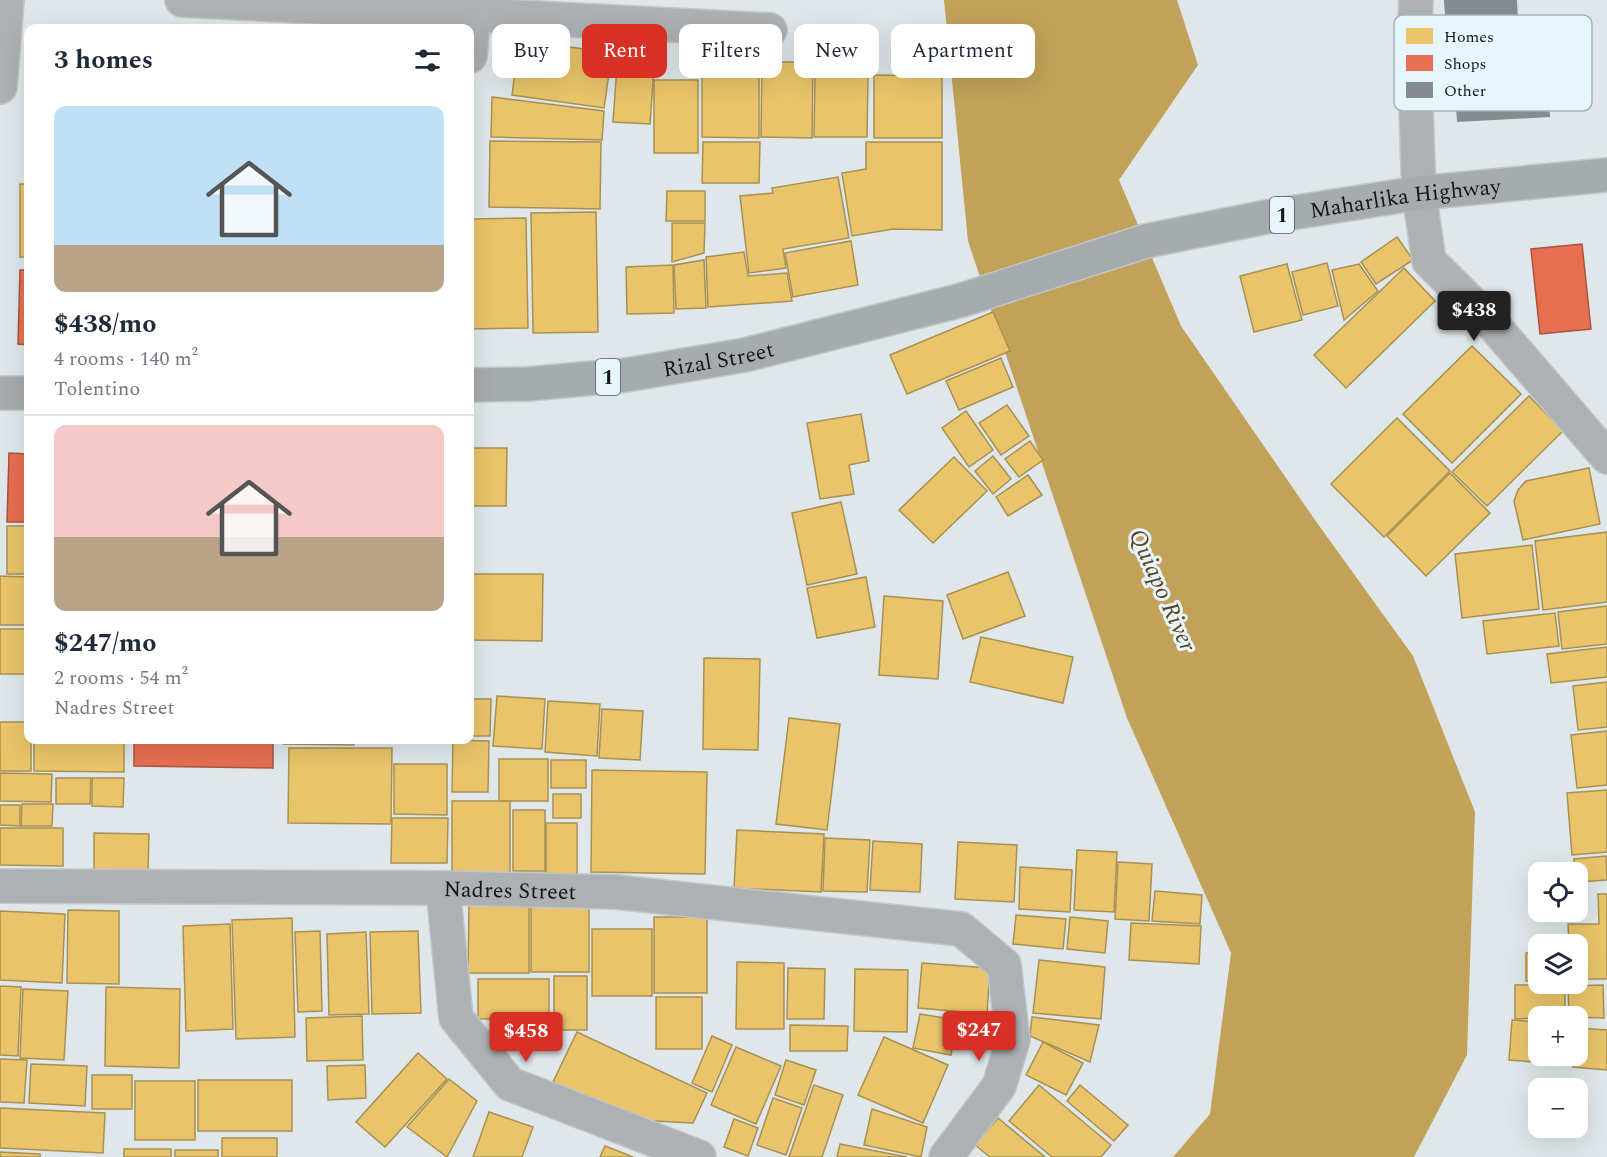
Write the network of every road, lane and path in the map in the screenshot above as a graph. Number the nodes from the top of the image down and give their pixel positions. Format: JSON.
{"nodes":[{"id":1,"x":7,"y":0,"type":"edge"},
{"id":2,"x":182,"y":0,"type":"edge"},
{"id":3,"x":1416,"y":0,"type":"edge"},
{"id":4,"x":473,"y":8,"type":"edge"},
{"id":5,"x":1415,"y":15,"type":"edge"},
{"id":6,"x":472,"y":24,"type":"edge"},
{"id":7,"x":689,"y":24,"type":"edge"},
{"id":8,"x":0,"y":87,"type":"edge"},
{"id":9,"x":1416,"y":111,"type":"edge"},
{"id":10,"x":1607,"y":175,"type":"edge"},
{"id":11,"x":1419,"y":193,"type":"junction"},
{"id":12,"x":962,"y":300,"type":"joint"},
{"id":13,"x":474,"y":385,"type":"edge"},
{"id":14,"x":0,"y":393,"type":"edge"},
{"id":15,"x":24,"y":393,"type":"edge"},
{"id":16,"x":1607,"y":457,"type":"edge"},
{"id":17,"x":0,"y":886,"type":"edge"},
{"id":18,"x":443,"y":888,"type":"junction"},
{"id":19,"x":699,"y":1157,"type":"edge"},
{"id":20,"x":946,"y":1157,"type":"edge"}],
"edges":[{"from":1,"to":8,"type":"street"},
{"from":2,"to":4,"type":"street"},
{"from":3,"to":5,"type":"street"},
{"from":4,"to":6,"type":"street"},
{"from":4,"to":7,"type":"street"},
{"from":9,"to":11,"type":"street"},
{"from":10,"to":11,"type":"main road","name":"Maharlika Highway","number":"1"},
{"from":11,"to":12,"type":"main road","name":"Maharlika Highway","number":"1"},
{"from":11,"to":16,"type":"street"},
{"from":12,"to":13,"type":"main road","name":"Rizal Street","number":"1"},
{"from":14,"to":15,"type":"main road"},
{"from":17,"to":18,"type":"street","name":"Nadres Street"},
{"from":18,"to":19,"type":"street"},
{"from":18,"to":20,"type":"street","name":"Nadres Street"}]}
